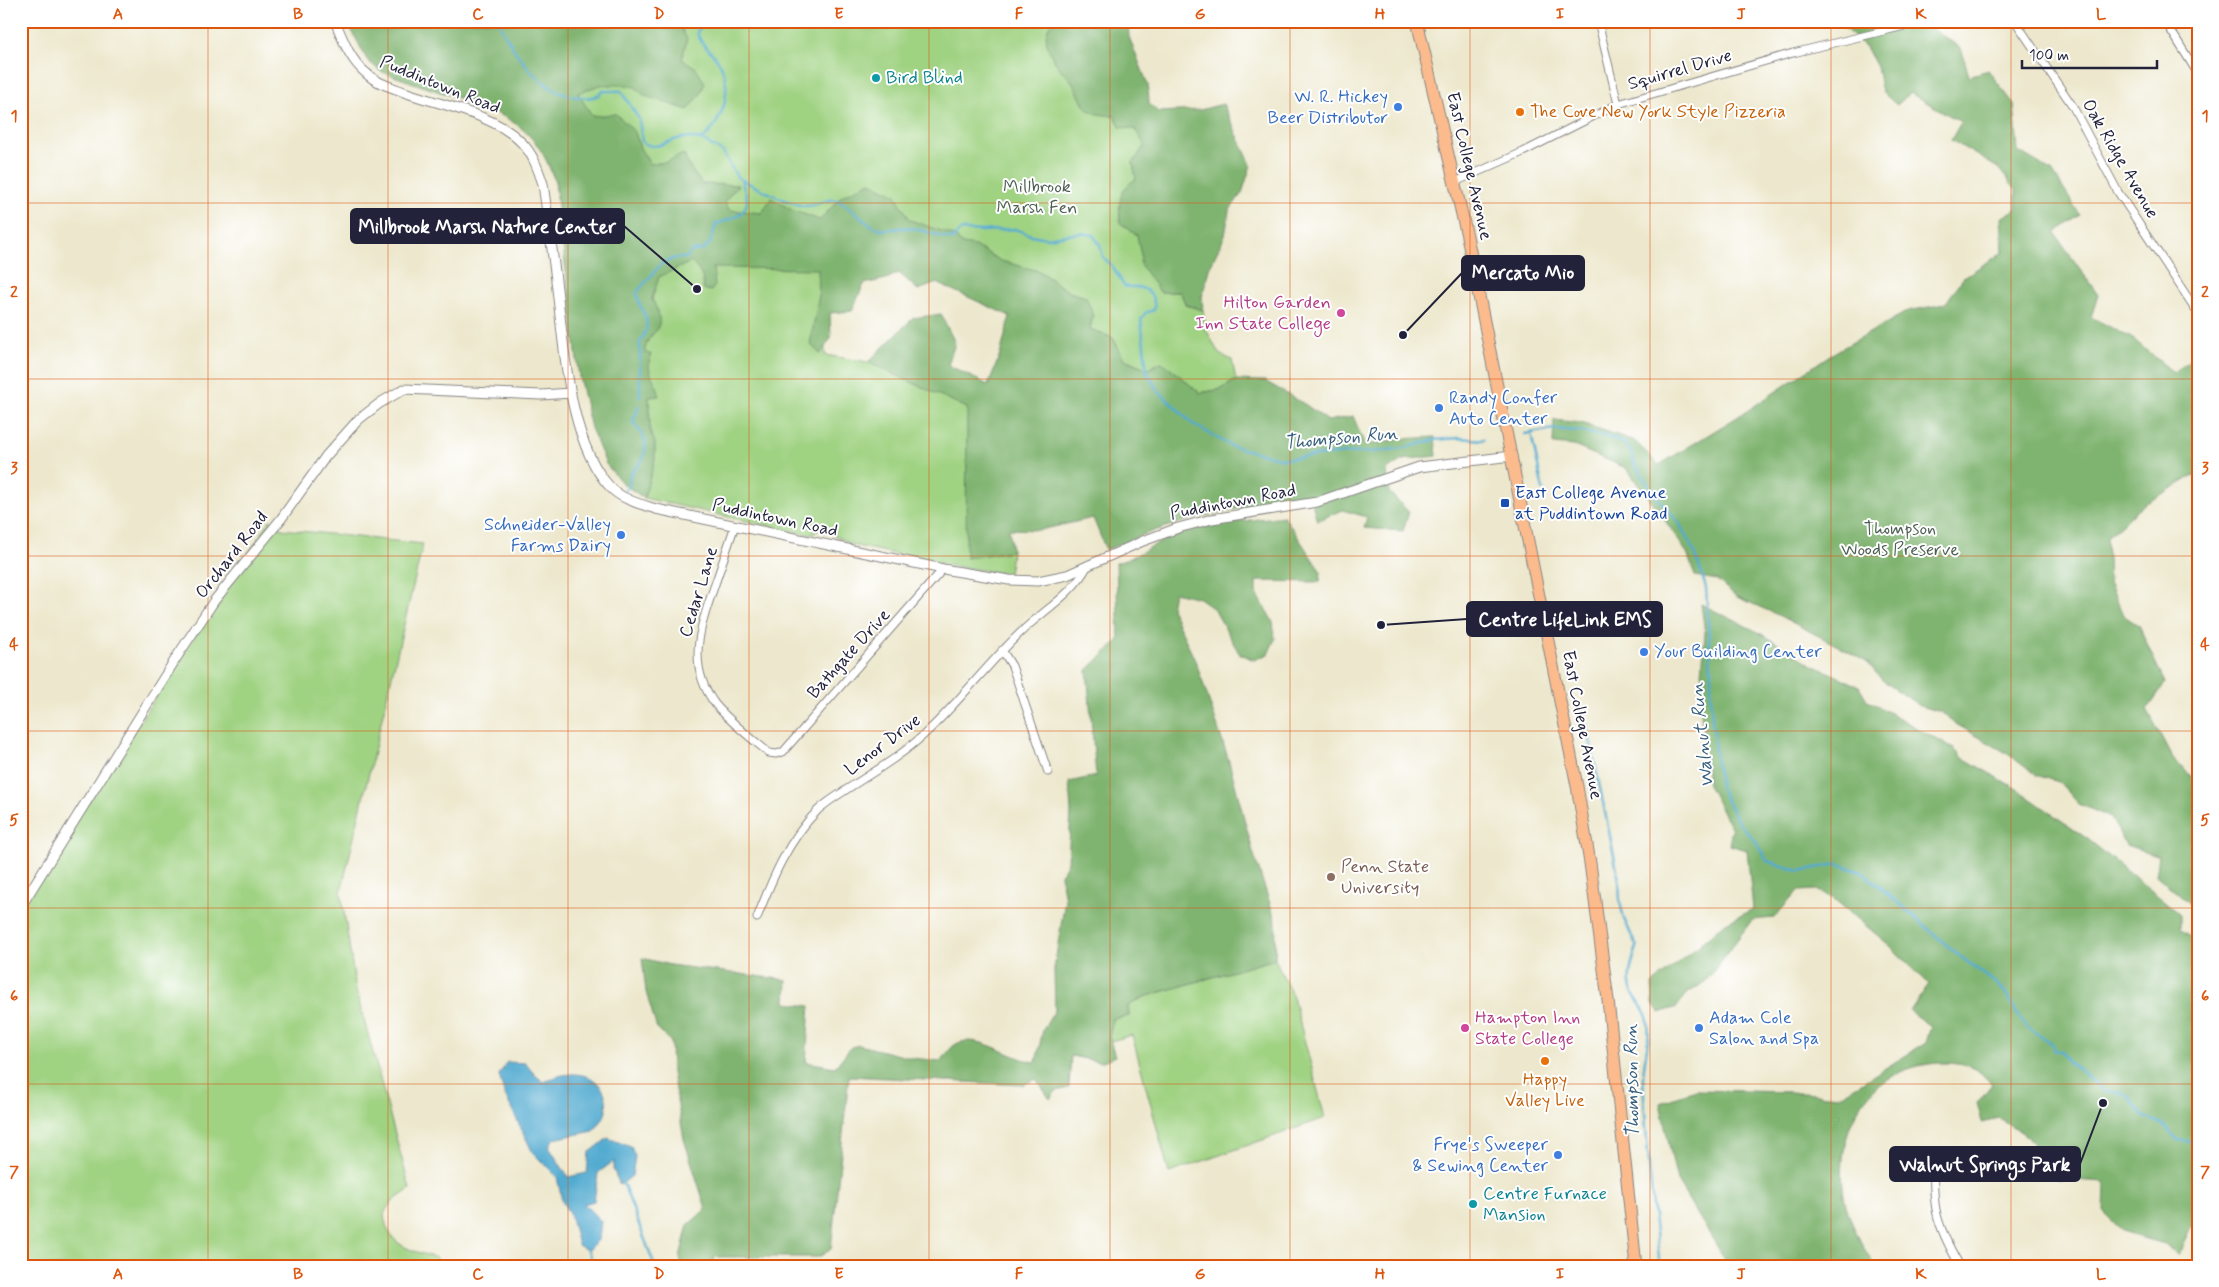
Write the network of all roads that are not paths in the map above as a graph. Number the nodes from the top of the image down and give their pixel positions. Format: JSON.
{"nodes":[{"id":1,"x":335,"y":21,"type":"edge"},
{"id":2,"x":1417,"y":21,"type":"edge"},
{"id":3,"x":1598,"y":21,"type":"edge"},
{"id":4,"x":1925,"y":21,"type":"edge"},
{"id":5,"x":2015,"y":21,"type":"edge"},
{"id":6,"x":2165,"y":21,"type":"edge"},
{"id":7,"x":2198,"y":74,"type":"edge"},
{"id":8,"x":1618,"y":104,"type":"junction"},
{"id":9,"x":1455,"y":182,"type":"junction"},
{"id":10,"x":2198,"y":313,"type":"edge"},
{"id":11,"x":571,"y":393,"type":"junction"},
{"id":12,"x":1512,"y":456,"type":"junction"},
{"id":13,"x":735,"y":526,"type":"junction"},
{"id":14,"x":1088,"y":566,"type":"junction"},
{"id":15,"x":943,"y":570,"type":"junction"},
{"id":16,"x":1002,"y":650,"type":"junction"},
{"id":17,"x":776,"y":754,"type":"joint"},
{"id":18,"x":1048,"y":772,"type":"dead end"},
{"id":19,"x":21,"y":906,"type":"edge"},
{"id":20,"x":757,"y":918,"type":"dead end"},
{"id":21,"x":1934,"y":1154,"type":"dead end"},
{"id":22,"x":1636,"y":1266,"type":"edge"},
{"id":23,"x":1960,"y":1266,"type":"edge"}],
"edges":[{"from":1,"to":11,"type":"street","name":"Puddintown Road"},
{"from":2,"to":9,"type":"main road","name":"East College Avenue"},
{"from":3,"to":8,"type":"street"},
{"from":4,"to":8,"type":"street","name":"Squirrel Drive"},
{"from":5,"to":10,"type":"street","name":"Oak Ridge Avenue"},
{"from":6,"to":7,"type":"street"},
{"from":8,"to":9,"type":"street","name":"Squirrel Drive"},
{"from":9,"to":12,"type":"main road","name":"East College Avenue"},
{"from":11,"to":13,"type":"street","name":"Puddintown Road"},
{"from":11,"to":19,"type":"street","name":"Orchard Road"},
{"from":12,"to":14,"type":"street","name":"Puddintown Road"},
{"from":12,"to":22,"type":"main road","name":"East College Avenue"},
{"from":13,"to":15,"type":"street","name":"Puddintown Road"},
{"from":13,"to":17,"type":"street","name":"Cedar Lane"},
{"from":14,"to":15,"type":"street","name":"Puddintown Road"},
{"from":14,"to":16,"type":"street","name":"Lenor Drive"},
{"from":15,"to":17,"type":"street","name":"Bathgate Drive"},
{"from":16,"to":18,"type":"street"},
{"from":16,"to":20,"type":"street","name":"Lenor Drive"},
{"from":21,"to":23,"type":"street"}]}
